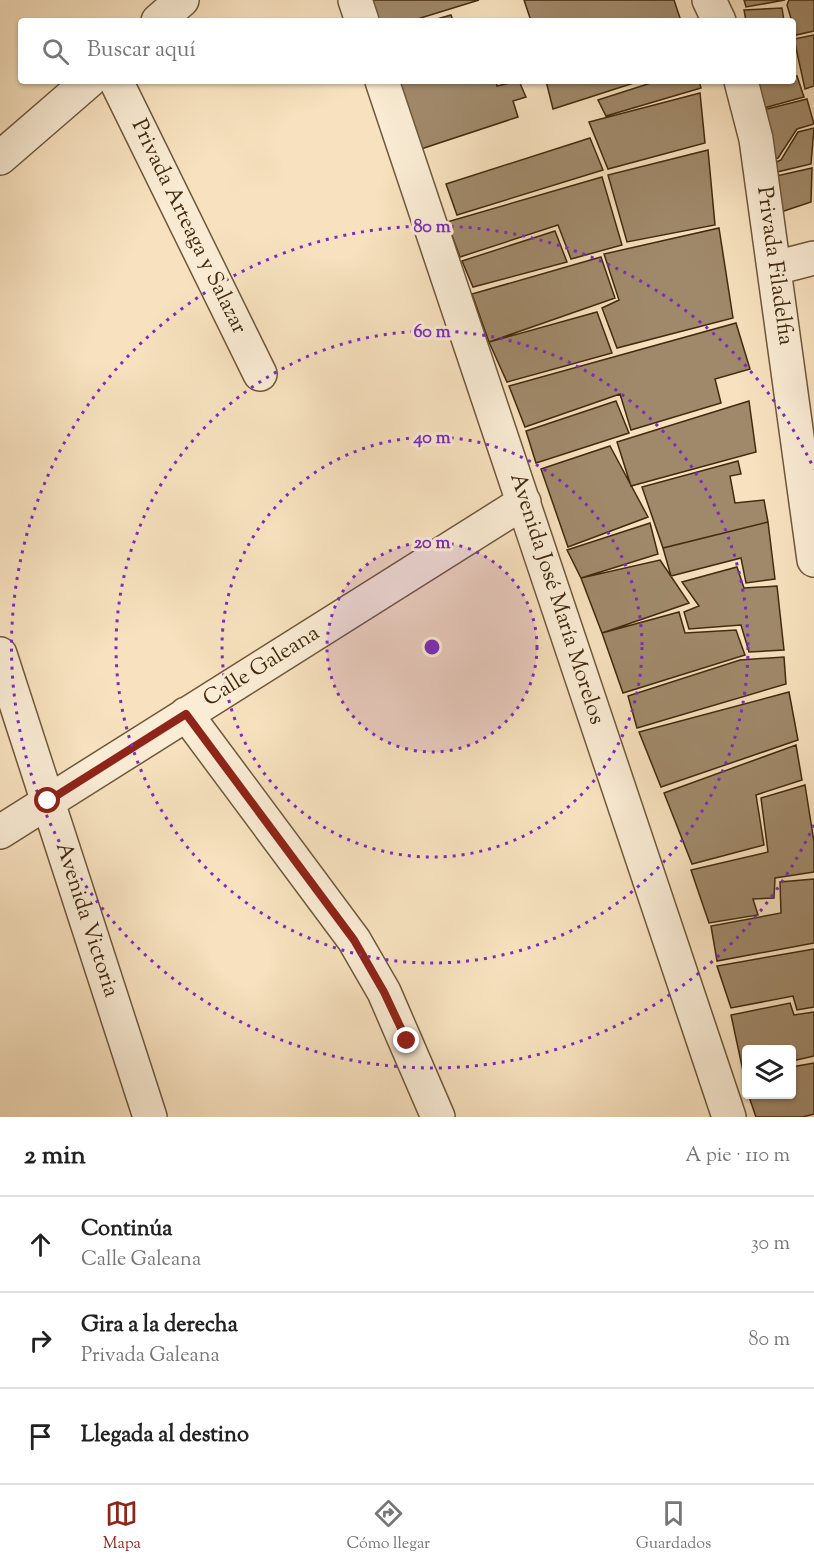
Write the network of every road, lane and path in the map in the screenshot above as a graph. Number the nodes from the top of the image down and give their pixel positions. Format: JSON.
{"nodes":[{"id":1,"x":182,"y":0,"type":"edge"},
{"id":2,"x":355,"y":0,"type":"edge"},
{"id":3,"x":709,"y":0,"type":"edge"},
{"id":4,"x":161,"y":18,"type":"edge"},
{"id":5,"x":361,"y":18,"type":"edge"},
{"id":6,"x":718,"y":18,"type":"edge"},
{"id":7,"x":86,"y":84,"type":"edge"},
{"id":8,"x":117,"y":84,"type":"edge"},
{"id":9,"x":383,"y":84,"type":"edge"},
{"id":10,"x":742,"y":84,"type":"edge"},
{"id":11,"x":0,"y":158,"type":"edge"},
{"id":12,"x":814,"y":258,"type":"edge"},
{"id":13,"x":775,"y":268,"type":"junction"},
{"id":14,"x":260,"y":374,"type":"dead end"},
{"id":15,"x":524,"y":502,"type":"junction"},
{"id":16,"x":814,"y":560,"type":"edge"},
{"id":17,"x":0,"y":654,"type":"edge"},
{"id":18,"x":186,"y":714,"type":"junction"},
{"id":19,"x":48,"y":801,"type":"junction"},
{"id":20,"x":0,"y":832,"type":"edge"},
{"id":21,"x":150,"y":1117,"type":"edge"},
{"id":22,"x":438,"y":1117,"type":"edge"},
{"id":23,"x":729,"y":1117,"type":"edge"}],
"edges":[{"from":1,"to":4,"type":"street"},
{"from":2,"to":5,"type":"street"},
{"from":3,"to":6,"type":"street"},
{"from":7,"to":11,"type":"street"},
{"from":8,"to":14,"type":"street","name":"Privada Arteaga y Salazar"},
{"from":9,"to":15,"type":"street","name":"Avenida José María Morelos"},
{"from":10,"to":13,"type":"street","name":"Privada Filadelfia"},
{"from":12,"to":13,"type":"street"},
{"from":13,"to":16,"type":"street","name":"Privada Filadelfia"},
{"from":15,"to":18,"type":"street","name":"Calle Galeana"},
{"from":15,"to":23,"type":"street","name":"Avenida José María Morelos"},
{"from":17,"to":19,"type":"street","name":"Avenida Victoria"},
{"from":18,"to":19,"type":"street","name":"Calle Galeana"},
{"from":18,"to":22,"type":"street"},
{"from":19,"to":20,"type":"street","name":"Calle Galeana"},
{"from":19,"to":21,"type":"street","name":"Avenida Victoria"}]}
